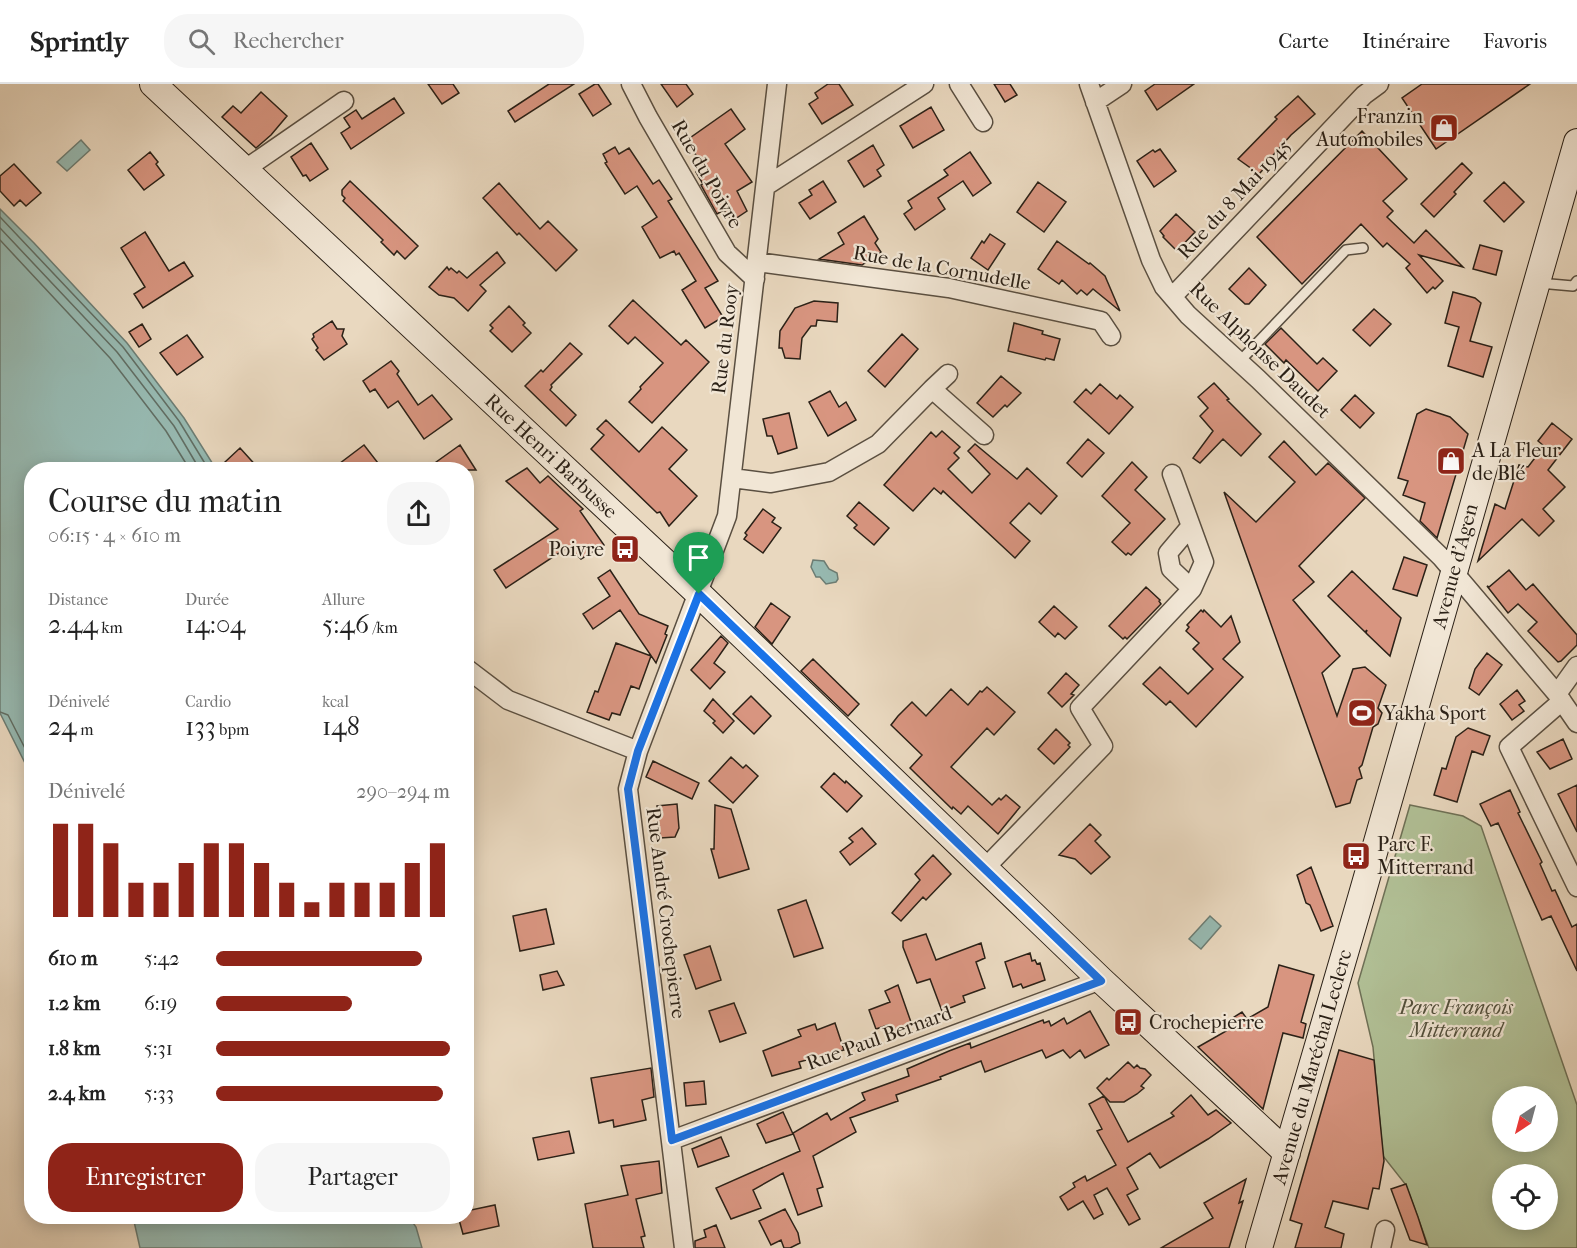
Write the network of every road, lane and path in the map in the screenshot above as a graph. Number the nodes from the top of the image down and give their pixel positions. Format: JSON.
{"nodes":[{"id":1,"x":153,"y":84,"type":"edge"},
{"id":2,"x":631,"y":84,"type":"edge"},
{"id":3,"x":777,"y":84,"type":"edge"},
{"id":4,"x":924,"y":84,"type":"edge"},
{"id":5,"x":959,"y":84,"type":"edge"},
{"id":6,"x":1089,"y":84,"type":"edge"},
{"id":7,"x":1122,"y":84,"type":"edge"},
{"id":8,"x":1379,"y":84,"type":"edge"},
{"id":9,"x":344,"y":101,"type":"dead end"},
{"id":10,"x":1095,"y":102,"type":"junction"},
{"id":11,"x":983,"y":122,"type":"dead end"},
{"id":12,"x":1577,"y":142,"type":"edge"},
{"id":13,"x":244,"y":170,"type":"junction"},
{"id":14,"x":766,"y":186,"type":"junction"},
{"id":15,"x":1363,"y":248,"type":"dead end"},
{"id":16,"x":756,"y":271,"type":"junction"},
{"id":17,"x":1577,"y":281,"type":"edge"},
{"id":18,"x":1536,"y":283,"type":"junction"},
{"id":19,"x":1173,"y":296,"type":"junction"},
{"id":20,"x":1111,"y":336,"type":"dead end"},
{"id":21,"x":1239,"y":362,"type":"junction"},
{"id":22,"x":948,"y":374,"type":"dead end"},
{"id":23,"x":932,"y":389,"type":"junction"},
{"id":24,"x":984,"y":435,"type":"dead end"},
{"id":25,"x":1172,"y":474,"type":"dead end"},
{"id":26,"x":732,"y":478,"type":"junction"},
{"id":27,"x":1190,"y":527,"type":"junction"},
{"id":28,"x":1453,"y":572,"type":"junction"},
{"id":29,"x":1192,"y":590,"type":"junction"},
{"id":30,"x":699,"y":594,"type":"junction"},
{"id":31,"x":1577,"y":666,"type":"edge"},
{"id":32,"x":474,"y":674,"type":"edge"},
{"id":33,"x":1559,"y":697,"type":"junction"},
{"id":34,"x":1577,"y":723,"type":"edge"},
{"id":35,"x":638,"y":751,"type":"junction"},
{"id":36,"x":985,"y":868,"type":"junction"},
{"id":37,"x":1365,"y":886,"type":"joint"},
{"id":38,"x":1577,"y":887,"type":"edge"},
{"id":39,"x":1101,"y":981,"type":"junction"},
{"id":40,"x":672,"y":1140,"type":"junction"},
{"id":41,"x":1287,"y":1153,"type":"junction"},
{"id":42,"x":1385,"y":1230,"type":"dead end"},
{"id":43,"x":684,"y":1248,"type":"edge"},
{"id":44,"x":1259,"y":1248,"type":"edge"},
{"id":45,"x":1381,"y":1248,"type":"edge"}],
"edges":[{"from":1,"to":13,"type":"main road","name":"Rue Henri Barbusse"},
{"from":2,"to":16,"type":"street","name":"Rue du Poivre"},
{"from":3,"to":14,"type":"street","name":"Rue du Rooy"},
{"from":4,"to":14,"type":"street"},
{"from":5,"to":11,"type":"street"},
{"from":6,"to":10,"type":"street","name":"Rue Alphonse Daudet"},
{"from":7,"to":10,"type":"street"},
{"from":8,"to":19,"type":"street","name":"Rue du 8 Mai 1945"},
{"from":9,"to":13,"type":"street"},
{"from":10,"to":19,"type":"street","name":"Rue Alphonse Daudet"},
{"from":12,"to":18,"type":"main road","name":"Avenue d'Agen"},
{"from":13,"to":30,"type":"main road","name":"Rue Henri Barbusse"},
{"from":14,"to":16,"type":"street","name":"Rue du Rooy"},
{"from":15,"to":21,"type":"lane"},
{"from":16,"to":20,"type":"street","name":"Rue de la Cornudelle"},
{"from":16,"to":26,"type":"street","name":"Rue du Rooy"},
{"from":17,"to":18,"type":"lane"},
{"from":18,"to":28,"type":"main road","name":"Avenue d'Agen"},
{"from":19,"to":21,"type":"street","name":"Rue Alphonse Daudet"},
{"from":21,"to":28,"type":"street","name":"Rue Alphonse Daudet"},
{"from":22,"to":23,"type":"street"},
{"from":23,"to":24,"type":"street"},
{"from":23,"to":26,"type":"street"},
{"from":25,"to":27,"type":"street"},
{"from":26,"to":30,"type":"street","name":"Rue du Rooy"},
{"from":27,"to":29,"type":"street"},
{"from":27,"to":29,"type":"street"},
{"from":28,"to":33,"type":"street","name":"Rue Alphonse Daudet"},
{"from":28,"to":37,"type":"main road","name":"Avenue d'Agen"},
{"from":29,"to":36,"type":"street"},
{"from":30,"to":35,"type":"street","name":"Rue André Crochepierre"},
{"from":30,"to":36,"type":"main road","name":"Rue Henri Barbusse"},
{"from":31,"to":33,"type":"street"},
{"from":32,"to":35,"type":"street"},
{"from":33,"to":34,"type":"street","name":"Rue Alphonse Daudet"},
{"from":33,"to":38,"type":"street"},
{"from":35,"to":40,"type":"street","name":"Rue André Crochepierre"},
{"from":36,"to":39,"type":"main road","name":"Rue Henri Barbusse"},
{"from":37,"to":41,"type":"main road","name":"Avenue du Maréchal Leclerc"},
{"from":39,"to":40,"type":"street","name":"Rue Paul Bernard"},
{"from":39,"to":41,"type":"main road","name":"Rue Henri Barbusse"},
{"from":40,"to":43,"type":"street","name":"Rue André Crochepierre"},
{"from":41,"to":44,"type":"main road","name":"Avenue du Maréchal Leclerc"},
{"from":42,"to":45,"type":"street"}]}
